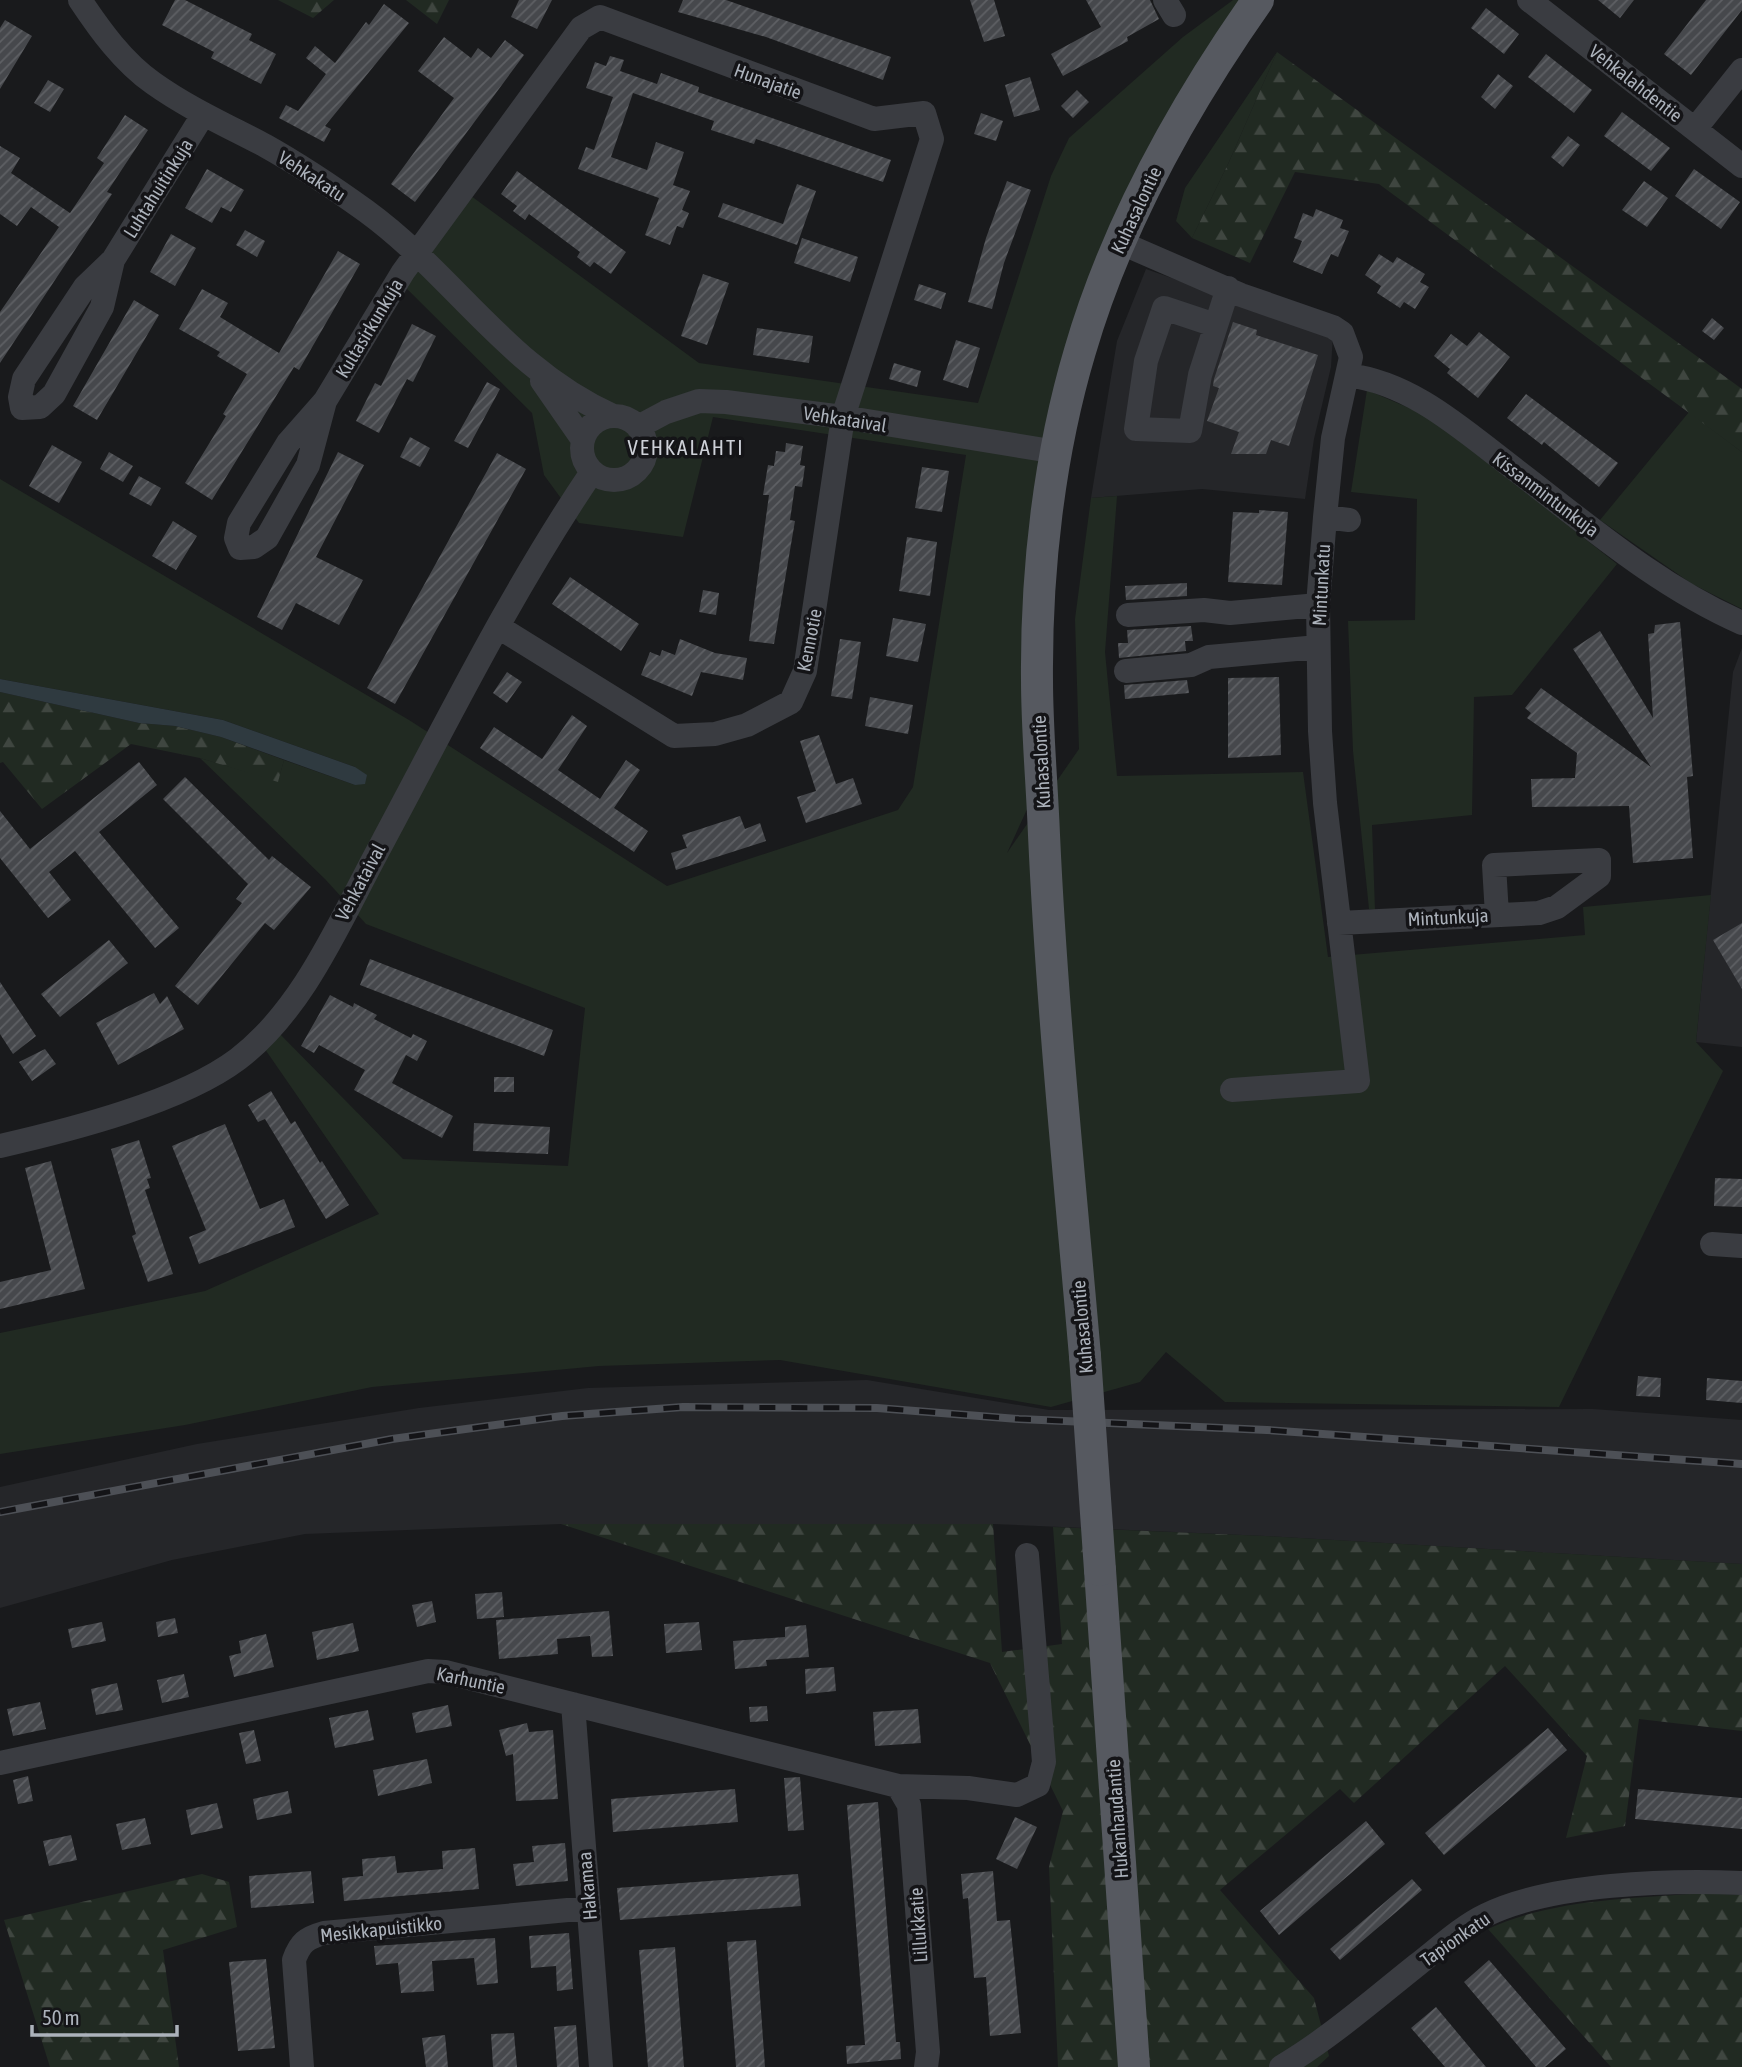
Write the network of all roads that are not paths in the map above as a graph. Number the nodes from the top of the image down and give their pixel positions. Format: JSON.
{"nodes":[{"id":1,"x":80,"y":0,"type":"edge"},
{"id":2,"x":1258,"y":0,"type":"edge"},
{"id":3,"x":1530,"y":0,"type":"edge"},
{"id":4,"x":1742,"y":70,"type":"edge"},
{"id":5,"x":204,"y":115,"type":"junction"},
{"id":6,"x":1695,"y":129,"type":"junction"},
{"id":7,"x":1742,"y":166,"type":"edge"},
{"id":8,"x":1119,"y":242,"type":"junction"},
{"id":9,"x":416,"y":256,"type":"junction"},
{"id":10,"x":113,"y":260,"type":"junction"},
{"id":11,"x":1228,"y":288,"type":"junction"},
{"id":12,"x":1215,"y":325,"type":"junction"},
{"id":13,"x":534,"y":369,"type":"junction"},
{"id":14,"x":1347,"y":375,"type":"junction"},
{"id":15,"x":325,"y":401,"type":"junction"},
{"id":16,"x":613,"y":416,"type":"junction"},
{"id":17,"x":843,"y":417,"type":"junction"},
{"id":18,"x":638,"y":427,"type":"junction"},
{"id":19,"x":583,"y":440,"type":"junction"},
{"id":20,"x":1057,"y":452,"type":"junction"},
{"id":21,"x":592,"y":472,"type":"junction"},
{"id":22,"x":1318,"y":606,"type":"junction"},
{"id":23,"x":1128,"y":615,"type":"dead end"},
{"id":24,"x":1742,"y":623,"type":"edge"},
{"id":25,"x":500,"y":628,"type":"junction"},
{"id":26,"x":1318,"y":647,"type":"junction"},
{"id":27,"x":1126,"y":671,"type":"dead end"},
{"id":28,"x":1497,"y":915,"type":"junction"},
{"id":29,"x":1339,"y":923,"type":"junction"},
{"id":30,"x":1232,"y":1090,"type":"dead end"},
{"id":31,"x":0,"y":1146,"type":"edge"},
{"id":32,"x":1712,"y":1244,"type":"dead end"},
{"id":33,"x":1742,"y":1246,"type":"edge"},
{"id":34,"x":1027,"y":1555,"type":"dead end"},
{"id":35,"x":1100,"y":1570,"type":"joint"},
{"id":36,"x":573,"y":1704,"type":"junction"},
{"id":37,"x":0,"y":1763,"type":"edge"},
{"id":38,"x":898,"y":1786,"type":"junction"},
{"id":39,"x":1742,"y":1883,"type":"edge"},
{"id":40,"x":589,"y":1908,"type":"junction"},
{"id":41,"x":302,"y":2067,"type":"edge"},
{"id":42,"x":601,"y":2067,"type":"edge"},
{"id":43,"x":926,"y":2067,"type":"edge"},
{"id":44,"x":1134,"y":2067,"type":"edge"},
{"id":45,"x":1281,"y":2067,"type":"edge"}],
"edges":[{"from":1,"to":5,"type":"street","name":"Vehkakatu"},
{"from":2,"to":8,"type":"main road","name":"Kuhasalontie"},
{"from":3,"to":6,"type":"street","name":"Vehkalahdentie"},
{"from":4,"to":6,"type":"street"},
{"from":5,"to":9,"type":"street","name":"Vehkakatu"},
{"from":5,"to":10,"type":"street","name":"Luhtahuitinkuja"},
{"from":6,"to":7,"type":"street","name":"Vehkalahdentie"},
{"from":8,"to":11,"type":"street","name":"Mintunkatu"},
{"from":8,"to":20,"type":"main road","name":"Kuhasalontie"},
{"from":9,"to":13,"type":"street","name":"Vehkakatu"},
{"from":9,"to":15,"type":"street","name":"Kultasirkunkuja"},
{"from":9,"to":17,"type":"street","name":"Hunajatie"},
{"from":10,"to":10,"type":"street","name":"Luhtahuitinkuja"},
{"from":11,"to":12,"type":"street"},
{"from":11,"to":14,"type":"street","name":"Mintunkatu"},
{"from":12,"to":12,"type":"street"},
{"from":13,"to":16,"type":"street","name":"Vehkakatu"},
{"from":13,"to":19,"type":"street","name":"Vehkakatu"},
{"from":14,"to":22,"type":"street","name":"Mintunkatu"},
{"from":14,"to":24,"type":"street","name":"Kissanmintunkuja"},
{"from":15,"to":15,"type":"street","name":"Kultasirkunkuja"},
{"from":16,"to":18,"type":"street"},
{"from":16,"to":19,"type":"street"},
{"from":17,"to":18,"type":"street","name":"Vehkataival"},
{"from":17,"to":20,"type":"street","name":"Vehkataival"},
{"from":17,"to":25,"type":"street","name":"Kennotie"},
{"from":18,"to":21,"type":"street"},
{"from":19,"to":21,"type":"street"},
{"from":20,"to":35,"type":"main road","name":"Kuhasalontie","bridge":true},
{"from":21,"to":25,"type":"street","name":"Vehkataival"},
{"from":22,"to":23,"type":"street"},
{"from":22,"to":26,"type":"street","name":"Mintunkatu"},
{"from":25,"to":31,"type":"street","name":"Vehkataival"},
{"from":26,"to":27,"type":"street"},
{"from":26,"to":29,"type":"street","name":"Mintunkatu"},
{"from":28,"to":28,"type":"street","name":"Mintunkuja"},
{"from":28,"to":29,"type":"street","name":"Mintunkuja"},
{"from":29,"to":30,"type":"street","name":"Mintunkatu"},
{"from":32,"to":33,"type":"street"},
{"from":34,"to":38,"type":"street","name":"Karhuntie"},
{"from":35,"to":44,"type":"main road","name":"Hukanhaudantie"},
{"from":36,"to":37,"type":"street","name":"Karhuntie"},
{"from":36,"to":38,"type":"street","name":"Karhuntie"},
{"from":36,"to":40,"type":"street","name":"Hakamaa"},
{"from":38,"to":43,"type":"street","name":"Lillukkatie"},
{"from":39,"to":45,"type":"street","name":"Tapionkatu"},
{"from":40,"to":41,"type":"street","name":"Mesikkapuistikko"},
{"from":40,"to":42,"type":"street","name":"Hakamaa"}]}
